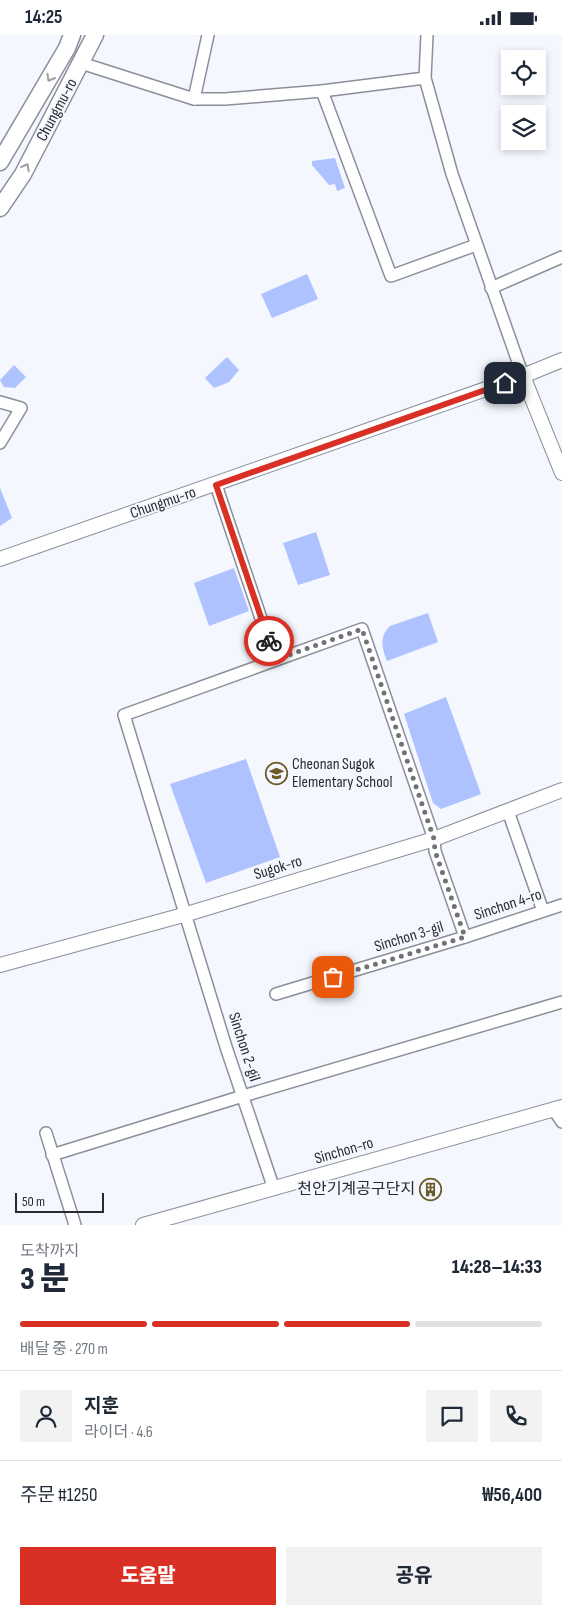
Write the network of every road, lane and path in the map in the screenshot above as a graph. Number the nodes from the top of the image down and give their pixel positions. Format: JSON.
{"nodes":[{"id":1,"x":72,"y":35,"type":"edge"},
{"id":2,"x":95,"y":35,"type":"edge"},
{"id":3,"x":208,"y":35,"type":"edge"},
{"id":4,"x":427,"y":35,"type":"edge"},
{"id":5,"x":81,"y":63,"type":"junction"},
{"id":6,"x":425,"y":78,"type":"junction"},
{"id":7,"x":322,"y":91,"type":"junction"},
{"id":8,"x":194,"y":99,"type":"junction"},
{"id":9,"x":0,"y":162,"type":"edge"},
{"id":10,"x":0,"y":208,"type":"edge"},
{"id":11,"x":476,"y":245,"type":"junction"},
{"id":12,"x":562,"y":257,"type":"edge"},
{"id":13,"x":491,"y":288,"type":"junction"},
{"id":14,"x":562,"y":360,"type":"edge"},
{"id":15,"x":523,"y":377,"type":"junction"},
{"id":16,"x":0,"y":401,"type":"edge"},
{"id":17,"x":0,"y":443,"type":"edge"},
{"id":18,"x":562,"y":473,"type":"edge"},
{"id":19,"x":216,"y":485,"type":"junction"},
{"id":20,"x":0,"y":559,"type":"edge"},
{"id":21,"x":275,"y":660,"type":"junction"},
{"id":22,"x":562,"y":790,"type":"edge"},
{"id":23,"x":508,"y":811,"type":"junction"},
{"id":24,"x":434,"y":839,"type":"junction"},
{"id":25,"x":562,"y":905,"type":"edge"},
{"id":26,"x":543,"y":911,"type":"junction"},
{"id":27,"x":187,"y":914,"type":"junction"},
{"id":28,"x":465,"y":937,"type":"junction"},
{"id":29,"x":0,"y":965,"type":"edge"},
{"id":30,"x":276,"y":994,"type":"dead end"},
{"id":31,"x":562,"y":1002,"type":"edge"},
{"id":32,"x":243,"y":1096,"type":"junction"},
{"id":33,"x":558,"y":1109,"type":"edge"},
{"id":34,"x":562,"y":1122,"type":"edge"},
{"id":35,"x":46,"y":1133,"type":"dead end"},
{"id":36,"x":52,"y":1155,"type":"junction"},
{"id":37,"x":274,"y":1189,"type":"junction"},
{"id":38,"x":150,"y":1224,"type":"edge"},
{"id":39,"x":74,"y":1225,"type":"edge"}],
"edges":[{"from":1,"to":9,"type":"main road","name":"Chungmu-ro","one_way":true},
{"from":2,"to":5,"type":"main road","name":"Chungmu-ro"},
{"from":3,"to":8,"type":"street"},
{"from":4,"to":6,"type":"street"},
{"from":5,"to":8,"type":"street"},
{"from":10,"to":5,"type":"main road","name":"Chungmu-ro","one_way":true},
{"from":6,"to":7,"type":"street"},
{"from":6,"to":11,"type":"street"},
{"from":7,"to":8,"type":"street"},
{"from":7,"to":11,"type":"street"},
{"from":11,"to":13,"type":"street"},
{"from":12,"to":13,"type":"street"},
{"from":13,"to":15,"type":"street"},
{"from":14,"to":15,"type":"street","name":"Chungmu-ro"},
{"from":15,"to":18,"type":"street"},
{"from":15,"to":19,"type":"street","name":"Chungmu-ro"},
{"from":16,"to":17,"type":"street"},
{"from":19,"to":20,"type":"street","name":"Chungmu-ro"},
{"from":19,"to":21,"type":"street"},
{"from":21,"to":24,"type":"street"},
{"from":21,"to":27,"type":"street","name":"Sinchon 2-gil"},
{"from":22,"to":23,"type":"street","name":"Sugok-ro"},
{"from":23,"to":24,"type":"street","name":"Sugok-ro"},
{"from":23,"to":26,"type":"street"},
{"from":24,"to":27,"type":"street","name":"Sugok-ro"},
{"from":24,"to":28,"type":"street"},
{"from":25,"to":26,"type":"street","name":"Sinchon 4-ro"},
{"from":26,"to":28,"type":"street","name":"Sinchon 4-ro"},
{"from":27,"to":29,"type":"street","name":"Sugok-ro"},
{"from":27,"to":32,"type":"street","name":"Sinchon 2-gil"},
{"from":28,"to":30,"type":"street","name":"Sinchon 3-gil"},
{"from":31,"to":32,"type":"street"},
{"from":32,"to":36,"type":"street"},
{"from":32,"to":37,"type":"street","name":"Sinchon 2-gil"},
{"from":33,"to":34,"type":"street","name":"Sinchon-ro"},
{"from":33,"to":37,"type":"street","name":"Sinchon-ro"},
{"from":35,"to":36,"type":"street"},
{"from":36,"to":39,"type":"street"},
{"from":37,"to":38,"type":"street","name":"Sinchon-ro"}]}
